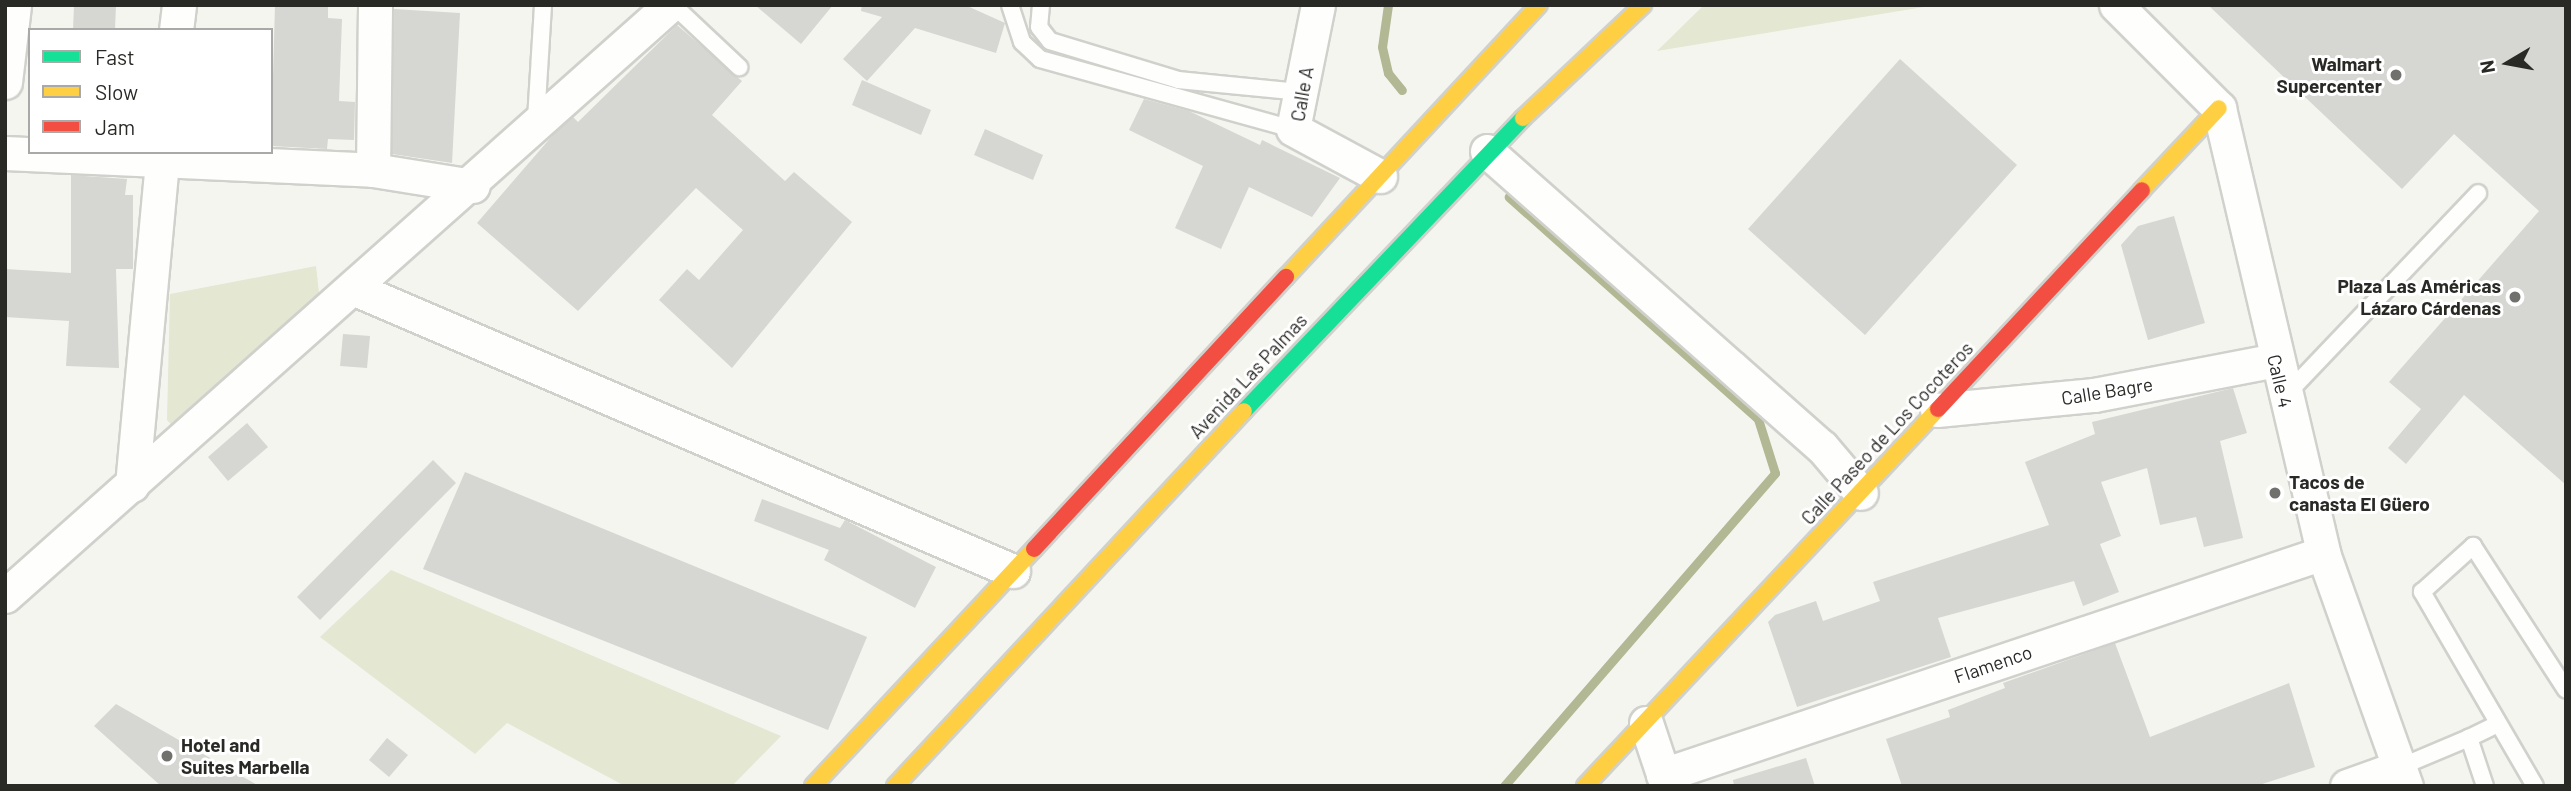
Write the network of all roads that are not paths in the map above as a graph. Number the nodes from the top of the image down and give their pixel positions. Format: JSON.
{"nodes":[{"id":1,"x":14,"y":5,"type":"edge"},
{"id":2,"x":179,"y":5,"type":"edge"},
{"id":3,"x":375,"y":5,"type":"edge"},
{"id":4,"x":542,"y":5,"type":"edge"},
{"id":5,"x":671,"y":5,"type":"edge"},
{"id":6,"x":1010,"y":5,"type":"edge"},
{"id":7,"x":1041,"y":5,"type":"edge"},
{"id":8,"x":1318,"y":5,"type":"edge"},
{"id":9,"x":1539,"y":5,"type":"edge"},
{"id":10,"x":1643,"y":5,"type":"edge"},
{"id":11,"x":2116,"y":5,"type":"edge"},
{"id":12,"x":176,"y":28,"type":"edge"},
{"id":13,"x":739,"y":67,"type":"dead end"},
{"id":14,"x":5,"y":82,"type":"edge"},
{"id":15,"x":1301,"y":92,"type":"junction"},
{"id":16,"x":2219,"y":108,"type":"junction"},
{"id":17,"x":536,"y":129,"type":"junction"},
{"id":18,"x":1293,"y":129,"type":"junction"},
{"id":19,"x":1487,"y":151,"type":"junction"},
{"id":20,"x":5,"y":153,"type":"edge"},
{"id":21,"x":28,"y":154,"type":"edge"},
{"id":22,"x":37,"y":154,"type":"edge"},
{"id":23,"x":163,"y":158,"type":"edge"},
{"id":24,"x":373,"y":170,"type":"junction"},
{"id":25,"x":1380,"y":176,"type":"junction"},
{"id":26,"x":473,"y":186,"type":"junction"},
{"id":27,"x":2478,"y":193,"type":"dead end"},
{"id":28,"x":355,"y":289,"type":"junction"},
{"id":29,"x":2274,"y":360,"type":"junction"},
{"id":30,"x":2283,"y":397,"type":"junction"},
{"id":31,"x":1937,"y":410,"type":"junction"},
{"id":32,"x":132,"y":485,"type":"junction"},
{"id":33,"x":1861,"y":493,"type":"junction"},
{"id":34,"x":2323,"y":553,"type":"junction"},
{"id":35,"x":1013,"y":571,"type":"junction"},
{"id":36,"x":5,"y":596,"type":"edge"},
{"id":37,"x":2566,"y":690,"type":"edge"},
{"id":38,"x":1646,"y":723,"type":"junction"},
{"id":39,"x":2497,"y":724,"type":"junction"},
{"id":40,"x":2469,"y":738,"type":"junction"},
{"id":41,"x":2403,"y":777,"type":"edge"},
{"id":42,"x":1665,"y":781,"type":"edge"},
{"id":43,"x":813,"y":786,"type":"edge"},
{"id":44,"x":895,"y":786,"type":"edge"},
{"id":45,"x":1585,"y":786,"type":"edge"},
{"id":46,"x":2347,"y":786,"type":"edge"},
{"id":47,"x":2485,"y":786,"type":"edge"},
{"id":48,"x":2535,"y":786,"type":"edge"}],
"edges":[{"from":1,"to":14,"type":"street"},
{"from":2,"to":12,"type":"street"},
{"from":3,"to":24,"type":"street"},
{"from":4,"to":17,"type":"lane"},
{"from":5,"to":13,"type":"lane"},
{"from":5,"to":17,"type":"street"},
{"from":6,"to":18,"type":"lane"},
{"from":7,"to":15,"type":"lane"},
{"from":8,"to":15,"type":"street","name":"Calle A"},
{"from":9,"to":25,"type":"main road","name":"Avenida Las Palmas"},
{"from":10,"to":19,"type":"main road","name":"Avenida Las Palmas"},
{"from":11,"to":16,"type":"street"},
{"from":15,"to":18,"type":"street","name":"Calle A"},
{"from":16,"to":29,"type":"street","name":"Calle 4"},
{"from":16,"to":31,"type":"main road","name":"Calle Paseo de Los Cocoteros"},
{"from":17,"to":26,"type":"street"},
{"from":18,"to":25,"type":"street","name":"Calle A"},
{"from":19,"to":33,"type":"street"},
{"from":19,"to":44,"type":"main road","name":"Avenida Las Palmas"},
{"from":20,"to":21,"type":"street"},
{"from":22,"to":23,"type":"street"},
{"from":23,"to":24,"type":"street"},
{"from":23,"to":32,"type":"street"},
{"from":24,"to":26,"type":"street"},
{"from":25,"to":35,"type":"main road","name":"Avenida Las Palmas"},
{"from":26,"to":28,"type":"street"},
{"from":27,"to":30,"type":"lane"},
{"from":28,"to":32,"type":"street"},
{"from":28,"to":35,"type":"street"},
{"from":29,"to":30,"type":"street","name":"Calle 4"},
{"from":29,"to":31,"type":"street","name":"Calle Bagre"},
{"from":30,"to":34,"type":"street","name":"Calle 4"},
{"from":31,"to":33,"type":"main road","name":"Calle Paseo de Los Cocoteros"},
{"from":32,"to":36,"type":"street"},
{"from":33,"to":38,"type":"main road","name":"Calle Paseo de Los Cocoteros"},
{"from":34,"to":41,"type":"street","name":"Calle 4"},
{"from":34,"to":42,"type":"street","name":"Flamenco"},
{"from":35,"to":43,"type":"main road","name":"Avenida Las Palmas"},
{"from":37,"to":39,"type":"lane"},
{"from":38,"to":42,"type":"street"},
{"from":38,"to":45,"type":"main road","name":"Calle Paseo de Los Cocoteros"},
{"from":39,"to":40,"type":"lane"},
{"from":39,"to":48,"type":"lane"},
{"from":40,"to":41,"type":"lane"},
{"from":40,"to":47,"type":"lane"},
{"from":41,"to":46,"type":"street"}]}
